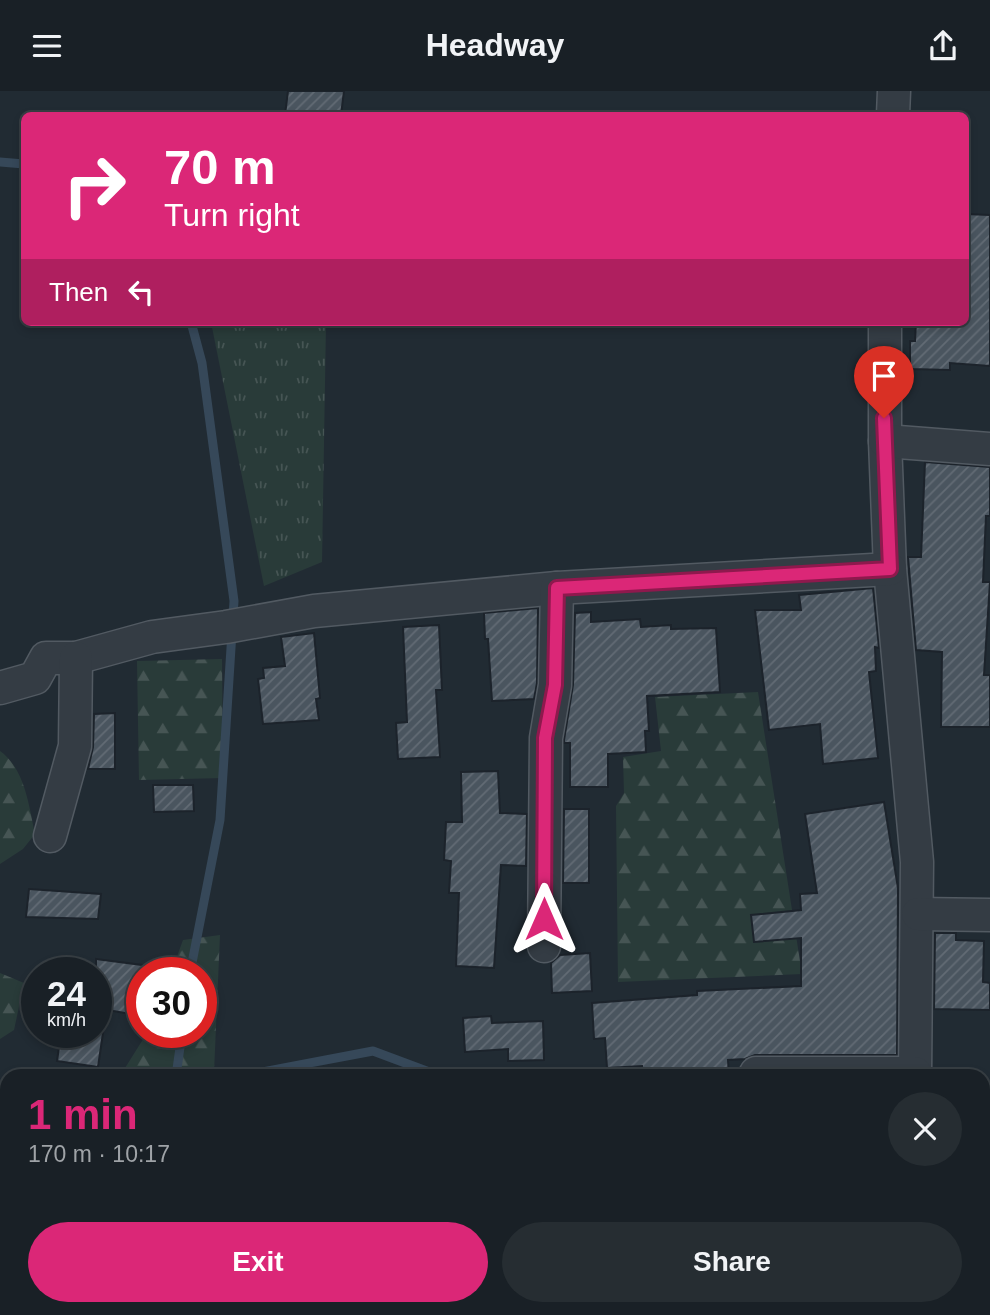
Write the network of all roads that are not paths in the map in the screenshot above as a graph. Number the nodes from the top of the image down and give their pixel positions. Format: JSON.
{"nodes":[{"id":1,"x":894,"y":91,"type":"edge"},
{"id":2,"x":893,"y":112,"type":"edge"},
{"id":3,"x":884,"y":326,"type":"edge"},
{"id":4,"x":884,"y":442,"type":"junction"},
{"id":5,"x":990,"y":449,"type":"edge"},
{"id":6,"x":890,"y":569,"type":"junction"},
{"id":7,"x":557,"y":588,"type":"junction"},
{"id":8,"x":76,"y":658,"type":"junction"},
{"id":9,"x":0,"y":688,"type":"edge"},
{"id":10,"x":50,"y":836,"type":"dead end"},
{"id":11,"x":918,"y":914,"type":"junction"},
{"id":12,"x":990,"y":915,"type":"edge"},
{"id":13,"x":544,"y":946,"type":"dead end"},
{"id":14,"x":915,"y":1069,"type":"edge"}],
"edges":[{"from":1,"to":2,"type":"street"},
{"from":3,"to":4,"type":"street"},
{"from":4,"to":5,"type":"street"},
{"from":4,"to":6,"type":"street"},
{"from":6,"to":7,"type":"street"},
{"from":6,"to":11,"type":"street"},
{"from":7,"to":8,"type":"street"},
{"from":7,"to":13,"type":"street"},
{"from":8,"to":9,"type":"street"},
{"from":8,"to":10,"type":"street"},
{"from":11,"to":12,"type":"street"},
{"from":11,"to":14,"type":"street"}]}
